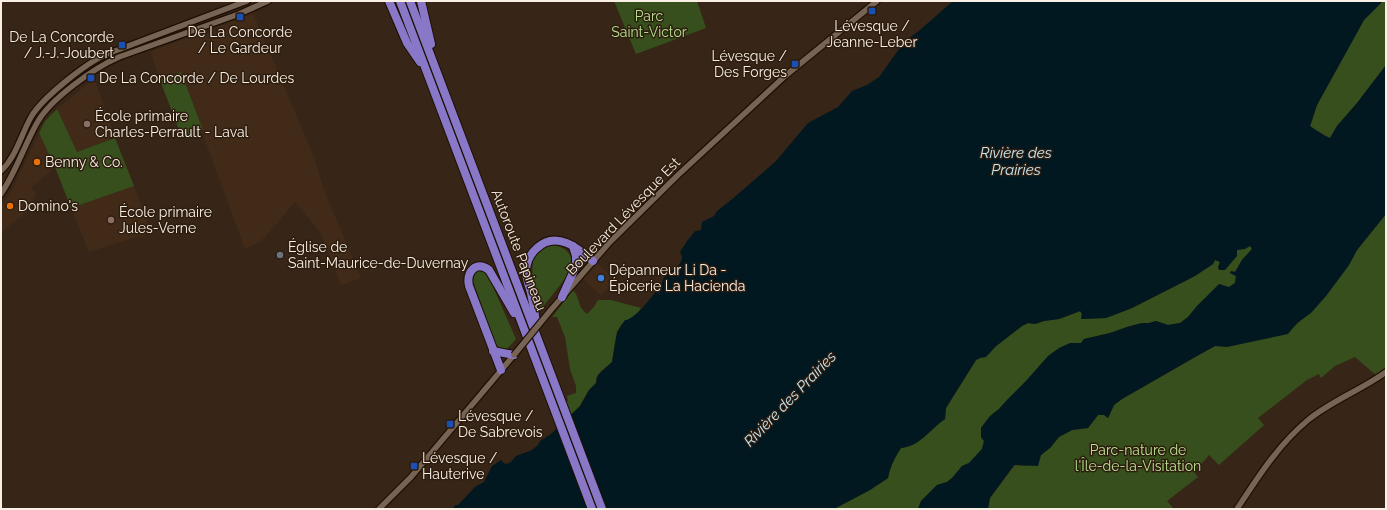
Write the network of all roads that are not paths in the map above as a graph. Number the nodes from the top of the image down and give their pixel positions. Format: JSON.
{"nodes":[{"id":1,"x":247,"y":1,"type":"edge"},
{"id":2,"x":268,"y":1,"type":"edge"},
{"id":3,"x":389,"y":1,"type":"edge"},
{"id":4,"x":400,"y":1,"type":"edge"},
{"id":5,"x":410,"y":1,"type":"edge"},
{"id":6,"x":421,"y":1,"type":"edge"},
{"id":7,"x":877,"y":1,"type":"edge"},
{"id":8,"x":436,"y":70,"type":"junction"},
{"id":9,"x":428,"y":74,"type":"junction"},
{"id":10,"x":1,"y":171,"type":"edge"},
{"id":11,"x":1,"y":194,"type":"edge"},
{"id":12,"x":573,"y":246,"type":"junction"},
{"id":13,"x":593,"y":261,"type":"junction"},
{"id":14,"x":562,"y":297,"type":"junction"},
{"id":15,"x":524,"y":329,"type":"junction"},
{"id":16,"x":541,"y":345,"type":"junction"},
{"id":17,"x":493,"y":351,"type":"junction"},
{"id":18,"x":514,"y":356,"type":"junction"},
{"id":19,"x":501,"y":370,"type":"junction"},
{"id":20,"x":1386,"y":372,"type":"edge"},
{"id":21,"x":379,"y":509,"type":"edge"},
{"id":22,"x":592,"y":509,"type":"edge"},
{"id":23,"x":602,"y":509,"type":"edge"},
{"id":24,"x":1237,"y":509,"type":"edge"}],
"edges":[{"from":1,"to":10,"type":"street"},
{"from":2,"to":11,"type":"street"},
{"from":3,"to":9,"type":"highway"},
{"from":4,"to":9,"type":"highway","name":"Autoroute Papineau"},
{"from":5,"to":8,"type":"highway","name":"Autoroute Papineau"},
{"from":6,"to":8,"type":"highway"},
{"from":7,"to":13,"type":"street","name":"Boulevard Lévesque Est"},
{"from":8,"to":16,"type":"highway","name":"Autoroute Papineau"},
{"from":9,"to":15,"type":"highway","name":"Autoroute Papineau"},
{"from":12,"to":13,"type":"highway"},
{"from":12,"to":14,"type":"highway"},
{"from":12,"to":16,"type":"highway"},
{"from":13,"to":14,"type":"street","name":"Boulevard Lévesque Est"},
{"from":14,"to":18,"type":"street","name":"Boulevard Lévesque Est","bridge":true},
{"from":15,"to":17,"type":"highway"},
{"from":15,"to":22,"type":"highway","name":"Autoroute Papineau"},
{"from":16,"to":23,"type":"highway","name":"Autoroute Papineau"},
{"from":17,"to":18,"type":"highway"},
{"from":17,"to":19,"type":"highway"},
{"from":18,"to":19,"type":"street","name":"Boulevard Lévesque Est"},
{"from":19,"to":21,"type":"street","name":"Boulevard Lévesque Est"},
{"from":20,"to":24,"type":"street"}]}
